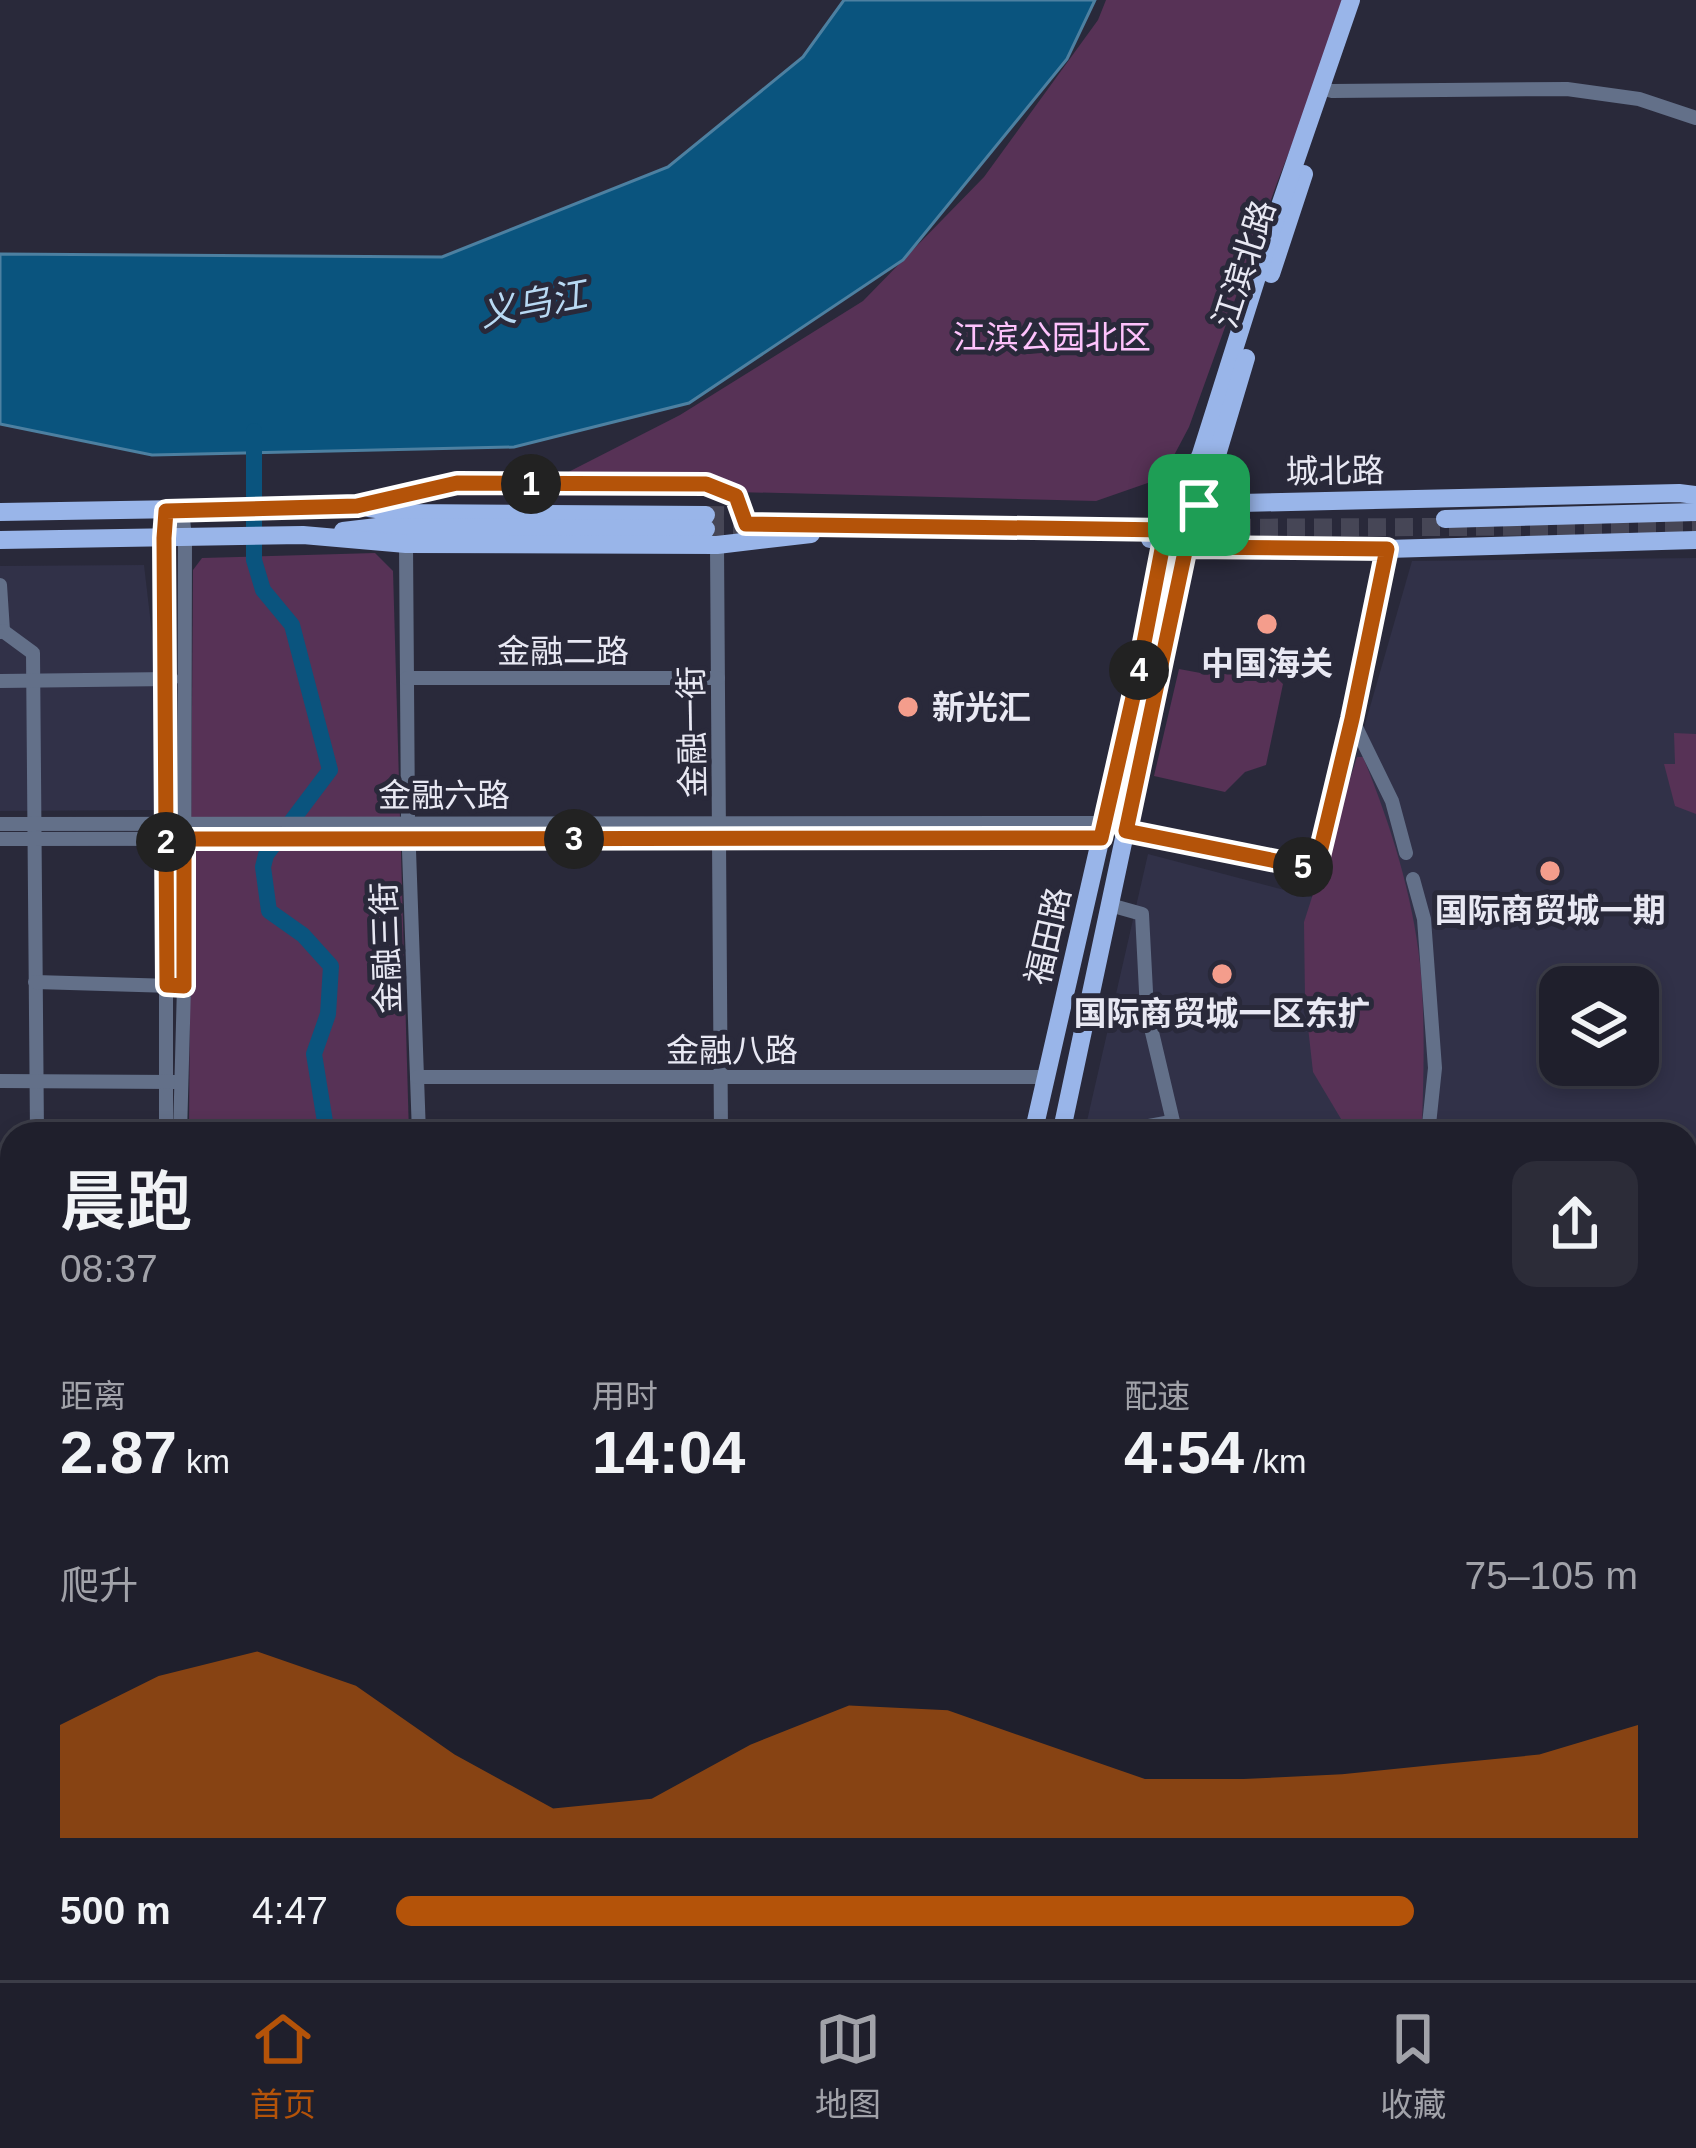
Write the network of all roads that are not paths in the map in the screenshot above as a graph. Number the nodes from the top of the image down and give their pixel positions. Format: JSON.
{"nodes":[{"id":1,"x":1351,"y":0,"type":"edge"},
{"id":2,"x":1362,"y":0,"type":"edge"},
{"id":3,"x":1326,"y":89,"type":"junction"},
{"id":4,"x":1696,"y":118,"type":"edge"},
{"id":5,"x":1696,"y":495,"type":"edge"},
{"id":6,"x":1199,"y":505,"type":"junction"},
{"id":7,"x":357,"y":506,"type":"junction"},
{"id":8,"x":174,"y":511,"type":"junction"},
{"id":9,"x":0,"y":512,"type":"edge"},
{"id":10,"x":1696,"y":512,"type":"edge"},
{"id":11,"x":1444,"y":519,"type":"dead end"},
{"id":12,"x":710,"y":530,"type":"junction"},
{"id":13,"x":296,"y":535,"type":"junction"},
{"id":14,"x":1165,"y":535,"type":"junction"},
{"id":15,"x":174,"y":537,"type":"junction"},
{"id":16,"x":0,"y":540,"type":"edge"},
{"id":17,"x":1696,"y":540,"type":"edge"},
{"id":18,"x":406,"y":544,"type":"junction"},
{"id":19,"x":1186,"y":547,"type":"junction"},
{"id":20,"x":1387,"y":549,"type":"junction"},
{"id":21,"x":0,"y":585,"type":"edge"},
{"id":22,"x":2,"y":631,"type":"edge"},
{"id":23,"x":407,"y":678,"type":"junction"},
{"id":24,"x":718,"y":678,"type":"junction"},
{"id":25,"x":166,"y":679,"type":"junction"},
{"id":26,"x":183,"y":679,"type":"junction"},
{"id":27,"x":0,"y":680,"type":"edge"},
{"id":28,"x":34,"y":680,"type":"junction"},
{"id":29,"x":1352,"y":719,"type":"junction"},
{"id":30,"x":720,"y":822,"type":"junction"},
{"id":31,"x":0,"y":824,"type":"edge"},
{"id":32,"x":409,"y":830,"type":"junction"},
{"id":33,"x":1103,"y":830,"type":"junction"},
{"id":34,"x":35,"y":831,"type":"junction"},
{"id":35,"x":166,"y":831,"type":"junction"},
{"id":36,"x":184,"y":831,"type":"junction"},
{"id":37,"x":1126,"y":831,"type":"junction"},
{"id":38,"x":0,"y":839,"type":"edge"},
{"id":39,"x":720,"y":839,"type":"junction"},
{"id":40,"x":1406,"y":853,"type":"dead end"},
{"id":41,"x":1414,"y":879,"type":"dead end"},
{"id":42,"x":1111,"y":905,"type":"junction"},
{"id":43,"x":35,"y":982,"type":"junction"},
{"id":44,"x":167,"y":985,"type":"junction"},
{"id":45,"x":184,"y":986,"type":"junction"},
{"id":46,"x":1047,"y":1076,"type":"junction"},
{"id":47,"x":417,"y":1077,"type":"junction"},
{"id":48,"x":721,"y":1077,"type":"junction"},
{"id":49,"x":0,"y":1081,"type":"edge"},
{"id":50,"x":37,"y":1081,"type":"junction"},
{"id":51,"x":174,"y":1082,"type":"junction"},
{"id":52,"x":37,"y":1122,"type":"edge"},
{"id":53,"x":168,"y":1122,"type":"edge"},
{"id":54,"x":179,"y":1122,"type":"edge"},
{"id":55,"x":419,"y":1122,"type":"edge"},
{"id":56,"x":721,"y":1122,"type":"edge"},
{"id":57,"x":1036,"y":1122,"type":"edge"},
{"id":58,"x":1064,"y":1122,"type":"edge"},
{"id":59,"x":1173,"y":1122,"type":"edge"},
{"id":60,"x":1429,"y":1122,"type":"edge"}],
"edges":[{"from":1,"to":3,"type":"main road","name":"江滨北路"},
{"from":2,"to":3,"type":"main road","name":"江滨北路"},
{"from":3,"to":4,"type":"street"},
{"from":3,"to":6,"type":"main road","name":"江滨北路"},
{"from":3,"to":14,"type":"main road","name":"江滨北路"},
{"from":5,"to":6,"type":"main road","name":"城北路"},
{"from":6,"to":14,"type":"main road"},
{"from":6,"to":19,"type":"main road","name":"江滨北路"},
{"from":7,"to":8,"type":"main road"},
{"from":7,"to":12,"type":"main road"},
{"from":7,"to":14,"type":"main road"},
{"from":8,"to":9,"type":"main road"},
{"from":8,"to":15,"type":"street"},
{"from":10,"to":11,"type":"main road"},
{"from":12,"to":13,"type":"main road"},
{"from":12,"to":14,"type":"main road"},
{"from":12,"to":18,"type":"main road"},
{"from":12,"to":24,"type":"street","name":"金融一街"},
{"from":13,"to":15,"type":"main road"},
{"from":13,"to":18,"type":"main road"},
{"from":14,"to":19,"type":"main road"},
{"from":14,"to":33,"type":"main road","name":"福田路"},
{"from":15,"to":16,"type":"main road"},
{"from":15,"to":25,"type":"street"},
{"from":15,"to":26,"type":"street"},
{"from":17,"to":20,"type":"main road"},
{"from":18,"to":23,"type":"street","name":"金融三街"},
{"from":19,"to":20,"type":"main road"},
{"from":19,"to":37,"type":"main road","name":"福田路"},
{"from":20,"to":29,"type":"street"},
{"from":21,"to":22,"type":"street"},
{"from":22,"to":28,"type":"street"},
{"from":23,"to":24,"type":"street","name":"金融二路"},
{"from":23,"to":32,"type":"street","name":"金融三街"},
{"from":24,"to":30,"type":"street","name":"金融一街"},
{"from":25,"to":26,"type":"street"},
{"from":25,"to":28,"type":"street"},
{"from":25,"to":35,"type":"street"},
{"from":26,"to":36,"type":"street"},
{"from":27,"to":28,"type":"street"},
{"from":28,"to":34,"type":"street"},
{"from":29,"to":37,"type":"street"},
{"from":29,"to":40,"type":"street"},
{"from":30,"to":32,"type":"street","name":"金融六路"},
{"from":30,"to":33,"type":"street","name":"金融六路"},
{"from":30,"to":39,"type":"street","name":"金融一街"},
{"from":31,"to":34,"type":"street","name":"金融六路"},
{"from":32,"to":36,"type":"street","name":"金融六路"},
{"from":32,"to":36,"type":"street","name":"金融六路"},
{"from":32,"to":39,"type":"street","name":"金融六路"},
{"from":32,"to":47,"type":"street","name":"金融三街"},
{"from":33,"to":39,"type":"street","name":"金融六路"},
{"from":33,"to":46,"type":"main road","name":"福田路"},
{"from":34,"to":35,"type":"street","name":"金融六路"},
{"from":34,"to":38,"type":"street","name":"金融六路"},
{"from":34,"to":43,"type":"street"},
{"from":35,"to":36,"type":"street","name":"金融六路"},
{"from":35,"to":44,"type":"street"},
{"from":36,"to":45,"type":"street"},
{"from":37,"to":42,"type":"main road","name":"福田路"},
{"from":39,"to":48,"type":"street","name":"金融一街"},
{"from":41,"to":60,"type":"street"},
{"from":42,"to":58,"type":"main road","name":"福田路"},
{"from":42,"to":59,"type":"street"},
{"from":43,"to":44,"type":"street"},
{"from":43,"to":50,"type":"street"},
{"from":44,"to":45,"type":"street"},
{"from":44,"to":51,"type":"street"},
{"from":45,"to":51,"type":"street"},
{"from":46,"to":48,"type":"street","name":"金融八路"},
{"from":46,"to":57,"type":"main road","name":"福田路"},
{"from":47,"to":48,"type":"street","name":"金融八路"},
{"from":47,"to":55,"type":"street","name":"金融三街"},
{"from":48,"to":56,"type":"street","name":"金融一街"},
{"from":49,"to":50,"type":"street"},
{"from":50,"to":51,"type":"street"},
{"from":50,"to":52,"type":"street"},
{"from":51,"to":53,"type":"street"},
{"from":51,"to":54,"type":"street"}]}
